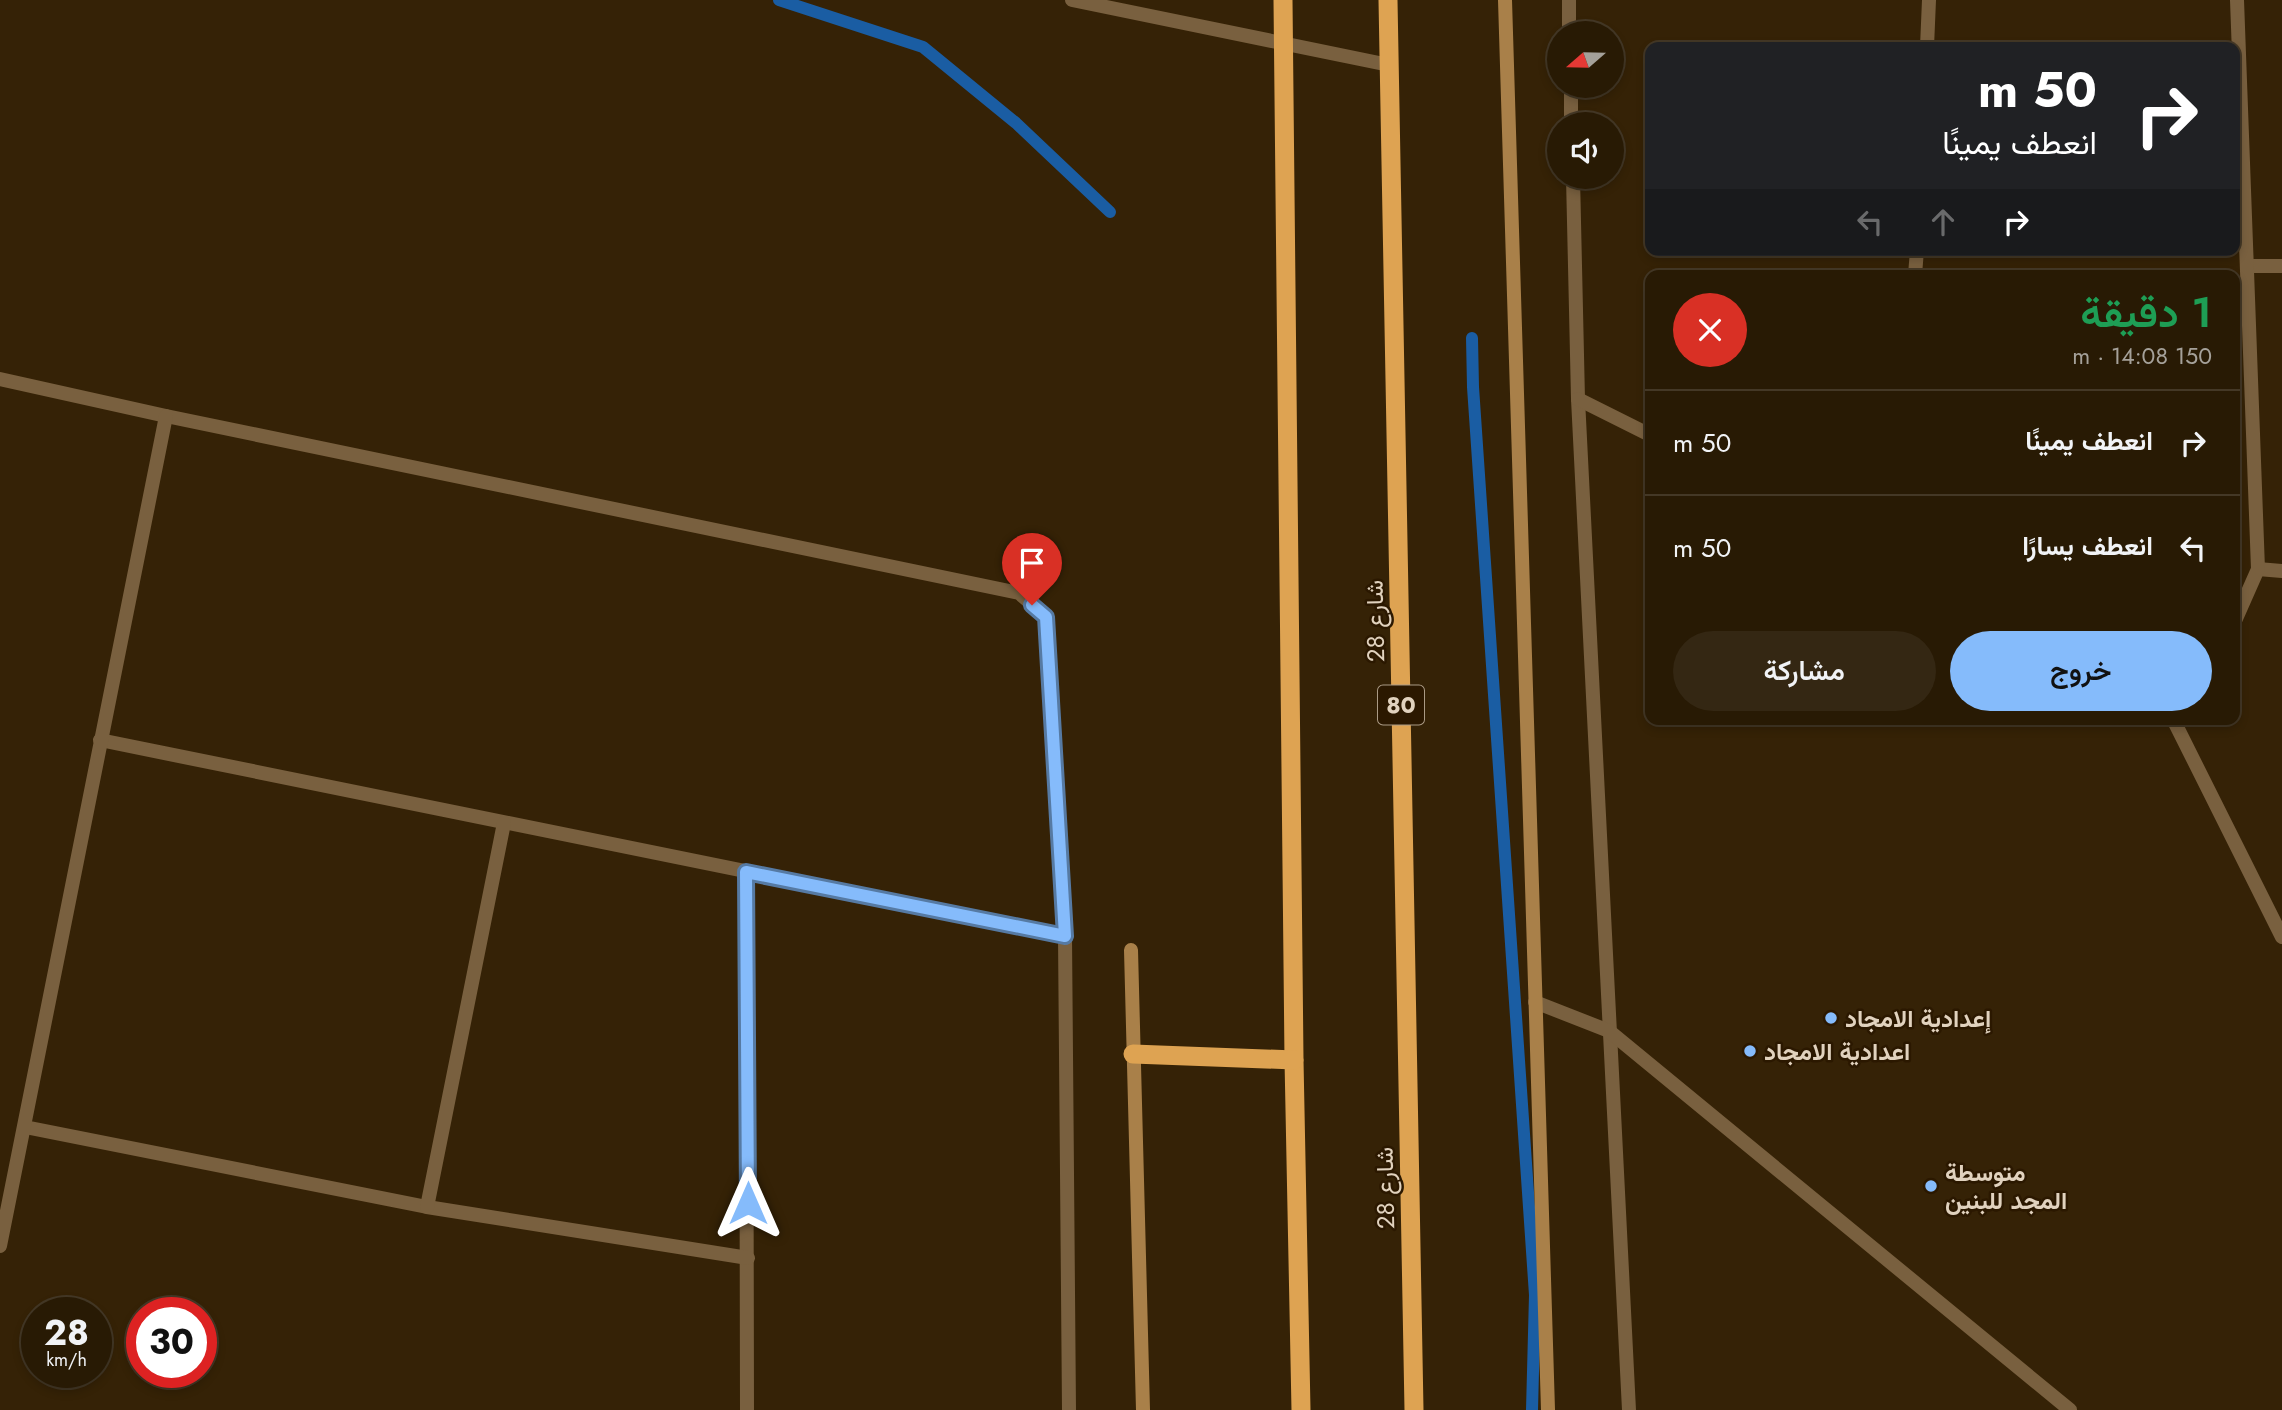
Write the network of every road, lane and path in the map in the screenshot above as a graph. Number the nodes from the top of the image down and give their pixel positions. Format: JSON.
{"nodes":[{"id":1,"x":1072,"y":0,"type":"edge"},
{"id":2,"x":1283,"y":0,"type":"edge"},
{"id":3,"x":1388,"y":0,"type":"edge"},
{"id":4,"x":1505,"y":0,"type":"edge"},
{"id":5,"x":1569,"y":0,"type":"edge"},
{"id":6,"x":1929,"y":0,"type":"edge"},
{"id":7,"x":2237,"y":0,"type":"edge"},
{"id":8,"x":1569,"y":21,"type":"edge"},
{"id":9,"x":1927,"y":42,"type":"edge"},
{"id":10,"x":2239,"y":42,"type":"edge"},
{"id":11,"x":1284,"y":44,"type":"junction"},
{"id":12,"x":1389,"y":65,"type":"junction"},
{"id":13,"x":2240,"y":80,"type":"edge"},
{"id":14,"x":1573,"y":189,"type":"edge"},
{"id":15,"x":2247,"y":266,"type":"junction"},
{"id":16,"x":2282,"y":266,"type":"edge"},
{"id":17,"x":0,"y":379,"type":"edge"},
{"id":18,"x":1578,"y":398,"type":"junction"},
{"id":19,"x":166,"y":416,"type":"junction"},
{"id":20,"x":1645,"y":432,"type":"edge"},
{"id":21,"x":2258,"y":569,"type":"junction"},
{"id":22,"x":2282,"y":571,"type":"edge"},
{"id":23,"x":2240,"y":610,"type":"edge"},
{"id":24,"x":2176,"y":725,"type":"edge"},
{"id":25,"x":100,"y":740,"type":"junction"},
{"id":26,"x":504,"y":823,"type":"junction"},
{"id":27,"x":746,"y":872,"type":"junction"},
{"id":28,"x":1065,"y":936,"type":"junction"},
{"id":29,"x":2282,"y":937,"type":"edge"},
{"id":30,"x":1131,"y":950,"type":"dead end"},
{"id":31,"x":1535,"y":1002,"type":"junction"},
{"id":32,"x":1609,"y":1031,"type":"junction"},
{"id":33,"x":1133,"y":1054,"type":"junction"},
{"id":34,"x":1294,"y":1060,"type":"junction"},
{"id":35,"x":25,"y":1127,"type":"junction"},
{"id":36,"x":427,"y":1207,"type":"junction"},
{"id":37,"x":0,"y":1246,"type":"edge"},
{"id":38,"x":748,"y":1258,"type":"junction"},
{"id":39,"x":747,"y":1410,"type":"edge"},
{"id":40,"x":1069,"y":1410,"type":"edge"},
{"id":41,"x":1143,"y":1410,"type":"edge"},
{"id":42,"x":1301,"y":1410,"type":"edge"},
{"id":43,"x":1414,"y":1410,"type":"edge"},
{"id":44,"x":1548,"y":1410,"type":"edge"},
{"id":45,"x":1629,"y":1410,"type":"edge"},
{"id":46,"x":2070,"y":1410,"type":"edge"}],
"edges":[{"from":1,"to":11,"type":"street"},
{"from":2,"to":11,"type":"highway"},
{"from":3,"to":12,"type":"highway","name":"شارع 28","number":"80"},
{"from":4,"to":31,"type":"main road"},
{"from":5,"to":8,"type":"street"},
{"from":6,"to":9,"type":"street"},
{"from":7,"to":10,"type":"street"},
{"from":11,"to":12,"type":"street"},
{"from":11,"to":34,"type":"highway"},
{"from":12,"to":43,"type":"highway","name":"شارع 28","number":"80"},
{"from":13,"to":15,"type":"street"},
{"from":14,"to":18,"type":"street"},
{"from":15,"to":16,"type":"street"},
{"from":15,"to":21,"type":"street"},
{"from":17,"to":19,"type":"street"},
{"from":18,"to":20,"type":"street"},
{"from":18,"to":32,"type":"street"},
{"from":19,"to":25,"type":"street"},
{"from":19,"to":28,"type":"street"},
{"from":21,"to":22,"type":"street"},
{"from":21,"to":23,"type":"street"},
{"from":24,"to":29,"type":"street"},
{"from":25,"to":26,"type":"street"},
{"from":25,"to":35,"type":"street"},
{"from":26,"to":27,"type":"street"},
{"from":26,"to":36,"type":"street"},
{"from":27,"to":28,"type":"street"},
{"from":27,"to":38,"type":"street"},
{"from":28,"to":40,"type":"street"},
{"from":30,"to":33,"type":"main road"},
{"from":31,"to":32,"type":"street"},
{"from":31,"to":44,"type":"main road"},
{"from":32,"to":45,"type":"street"},
{"from":32,"to":46,"type":"street"},
{"from":33,"to":34,"type":"highway"},
{"from":33,"to":41,"type":"main road"},
{"from":34,"to":42,"type":"highway"},
{"from":35,"to":36,"type":"street"},
{"from":35,"to":37,"type":"street"},
{"from":36,"to":38,"type":"street"},
{"from":38,"to":39,"type":"street"}]}
